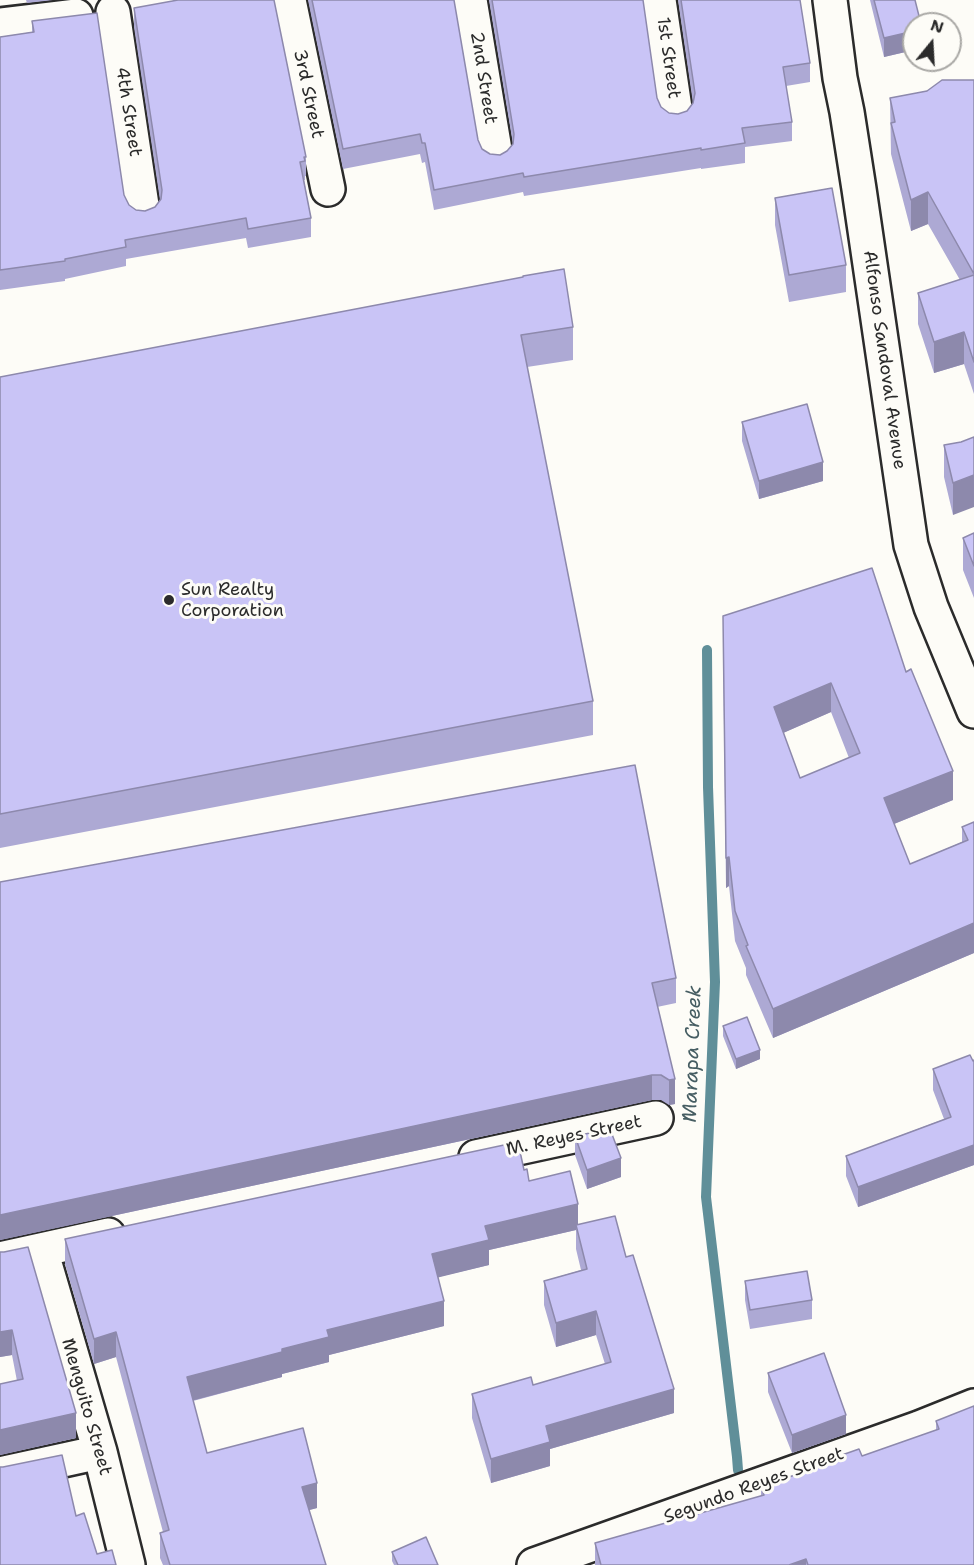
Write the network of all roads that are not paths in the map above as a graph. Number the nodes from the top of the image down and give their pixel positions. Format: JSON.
{"nodes":[{"id":1,"x":288,"y":0,"type":"edge"},
{"id":2,"x":470,"y":0,"type":"edge"},
{"id":3,"x":659,"y":0,"type":"edge"},
{"id":4,"x":830,"y":0,"type":"edge"},
{"id":5,"x":146,"y":6,"type":"edge"},
{"id":6,"x":113,"y":12,"type":"junction"},
{"id":7,"x":0,"y":25,"type":"edge"},
{"id":8,"x":676,"y":115,"type":"edge"},
{"id":9,"x":496,"y":156,"type":"edge"},
{"id":10,"x":328,"y":189,"type":"dead end"},
{"id":11,"x":143,"y":212,"type":"edge"},
{"id":12,"x":974,"y":711,"type":"edge"},
{"id":13,"x":656,"y":1118,"type":"dead end"},
{"id":14,"x":447,"y":1163,"type":"edge"},
{"id":15,"x":134,"y":1230,"type":"edge"},
{"id":16,"x":41,"y":1250,"type":"junction"},
{"id":17,"x":0,"y":1259,"type":"edge"},
{"id":18,"x":974,"y":1407,"type":"edge"},
{"id":19,"x":100,"y":1452,"type":"junction"},
{"id":20,"x":0,"y":1474,"type":"edge"},
{"id":21,"x":128,"y":1565,"type":"edge"},
{"id":22,"x":534,"y":1565,"type":"edge"}],
"edges":[{"from":1,"to":10,"type":"street","name":"3rd Street"},
{"from":2,"to":9,"type":"street","name":"2nd Street"},
{"from":3,"to":8,"type":"street","name":"1st Street"},
{"from":4,"to":12,"type":"street","name":"Alfonso Sandoval Avenue"},
{"from":5,"to":6,"type":"street"},
{"from":6,"to":7,"type":"street"},
{"from":6,"to":11,"type":"street","name":"4th Street"},
{"from":13,"to":14,"type":"street","name":"M. Reyes Street"},
{"from":15,"to":16,"type":"street"},
{"from":16,"to":17,"type":"street"},
{"from":16,"to":19,"type":"street","name":"Menguito Street"},
{"from":18,"to":22,"type":"street","name":"Segundo Reyes Street"},
{"from":19,"to":20,"type":"street"},
{"from":19,"to":21,"type":"street","name":"Menguito Street"}]}
